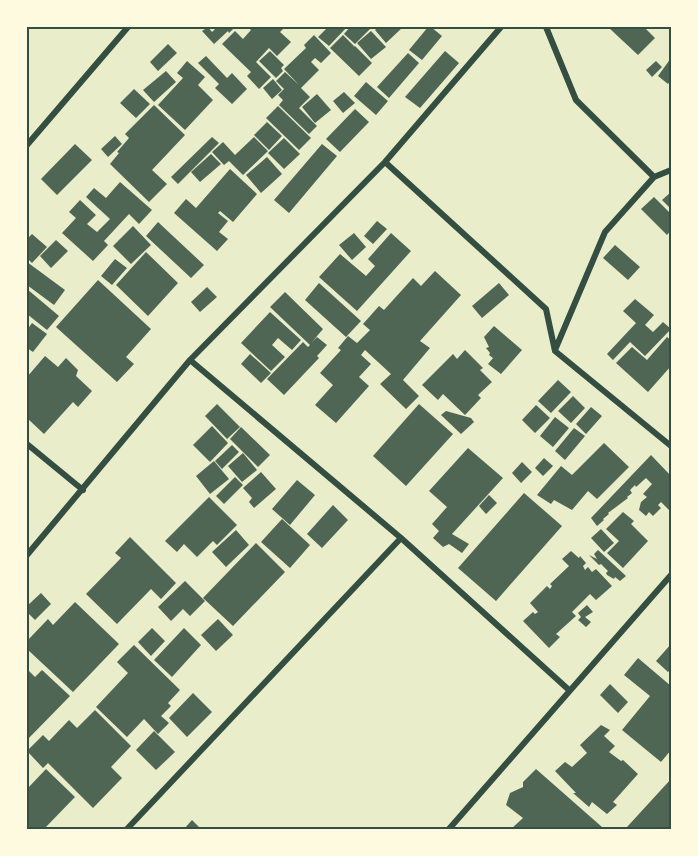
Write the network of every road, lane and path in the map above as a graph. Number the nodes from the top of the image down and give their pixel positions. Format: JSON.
{"nodes":[{"id":1,"x":128,"y":27,"type":"edge"},
{"id":2,"x":501,"y":27,"type":"edge"},
{"id":3,"x":546,"y":27,"type":"edge"},
{"id":4,"x":27,"y":145,"type":"edge"},
{"id":5,"x":385,"y":162,"type":"junction"},
{"id":6,"x":671,"y":170,"type":"edge"},
{"id":7,"x":654,"y":177,"type":"junction"},
{"id":8,"x":555,"y":351,"type":"junction"},
{"id":9,"x":190,"y":360,"type":"junction"},
{"id":10,"x":27,"y":444,"type":"edge"},
{"id":11,"x":671,"y":446,"type":"edge"},
{"id":12,"x":83,"y":490,"type":"junction"},
{"id":13,"x":401,"y":538,"type":"junction"},
{"id":14,"x":27,"y":555,"type":"edge"},
{"id":15,"x":671,"y":575,"type":"edge"},
{"id":16,"x":569,"y":690,"type":"junction"},
{"id":17,"x":127,"y":829,"type":"edge"},
{"id":18,"x":449,"y":829,"type":"edge"}],
"edges":[{"from":1,"to":4,"type":"street"},
{"from":2,"to":5,"type":"street"},
{"from":3,"to":7,"type":"street"},
{"from":5,"to":8,"type":"street"},
{"from":5,"to":9,"type":"street"},
{"from":6,"to":7,"type":"street"},
{"from":7,"to":8,"type":"street"},
{"from":8,"to":11,"type":"street"},
{"from":9,"to":12,"type":"street"},
{"from":9,"to":13,"type":"street"},
{"from":10,"to":12,"type":"street"},
{"from":12,"to":14,"type":"street"},
{"from":13,"to":16,"type":"street"},
{"from":13,"to":17,"type":"street"},
{"from":15,"to":16,"type":"street"},
{"from":16,"to":18,"type":"street"}]}
